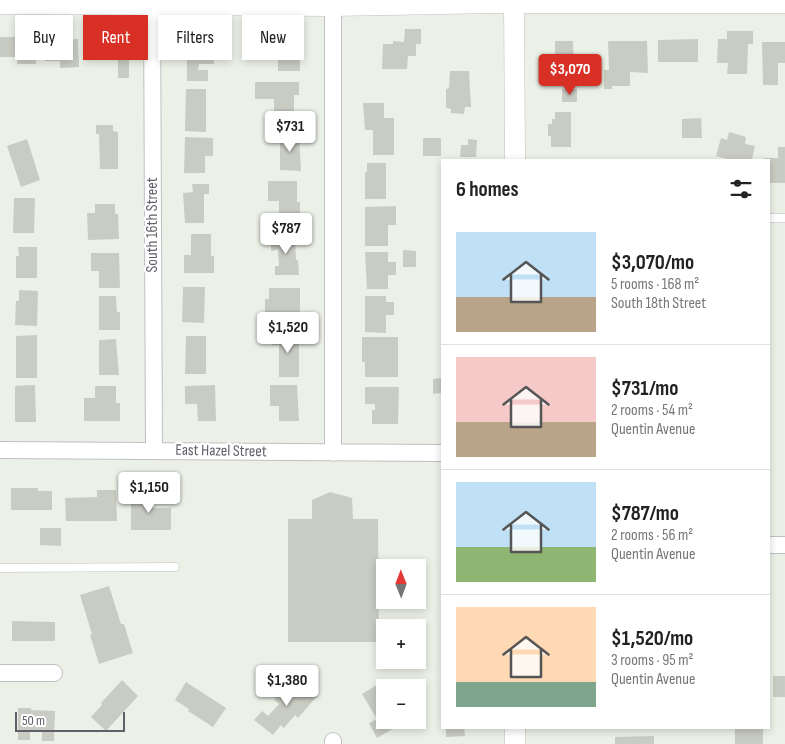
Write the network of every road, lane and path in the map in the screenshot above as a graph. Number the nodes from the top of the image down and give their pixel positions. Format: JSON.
{"nodes":[{"id":1,"x":674,"y":1,"type":"edge"},
{"id":2,"x":152,"y":2,"type":"edge"},
{"id":3,"x":514,"y":2,"type":"edge"},
{"id":4,"x":785,"y":3,"type":"edge"},
{"id":5,"x":0,"y":4,"type":"edge"},
{"id":6,"x":332,"y":6,"type":"junction"},
{"id":7,"x":514,"y":159,"type":"edge"},
{"id":8,"x":770,"y":218,"type":"edge"},
{"id":9,"x":785,"y":218,"type":"edge"},
{"id":10,"x":0,"y":450,"type":"edge"},
{"id":11,"x":154,"y":450,"type":"junction"},
{"id":12,"x":334,"y":453,"type":"junction"},
{"id":13,"x":441,"y":453,"type":"edge"},
{"id":14,"x":770,"y":545,"type":"edge"},
{"id":15,"x":785,"y":545,"type":"edge"},
{"id":16,"x":175,"y":567,"type":"dead end"},
{"id":17,"x":0,"y":568,"type":"edge"},
{"id":18,"x":0,"y":673,"type":"edge"},
{"id":19,"x":54,"y":673,"type":"dead end"},
{"id":20,"x":515,"y":729,"type":"edge"},
{"id":21,"x":515,"y":744,"type":"edge"}],
"edges":[{"from":1,"to":3,"type":"street"},
{"from":1,"to":4,"type":"street"},
{"from":2,"to":5,"type":"street"},
{"from":2,"to":6,"type":"street"},
{"from":2,"to":11,"type":"street","name":"South 16th Street"},
{"from":3,"to":6,"type":"street"},
{"from":3,"to":7,"type":"street"},
{"from":6,"to":12,"type":"street"},
{"from":8,"to":9,"type":"lane"},
{"from":10,"to":11,"type":"street","name":"East Hazel Street"},
{"from":11,"to":12,"type":"street","name":"East Hazel Street"},
{"from":12,"to":13,"type":"street","name":"East Hazel Street"},
{"from":14,"to":15,"type":"street"},
{"from":16,"to":17,"type":"lane"},
{"from":18,"to":19,"type":"street"},
{"from":20,"to":21,"type":"street"}]}
